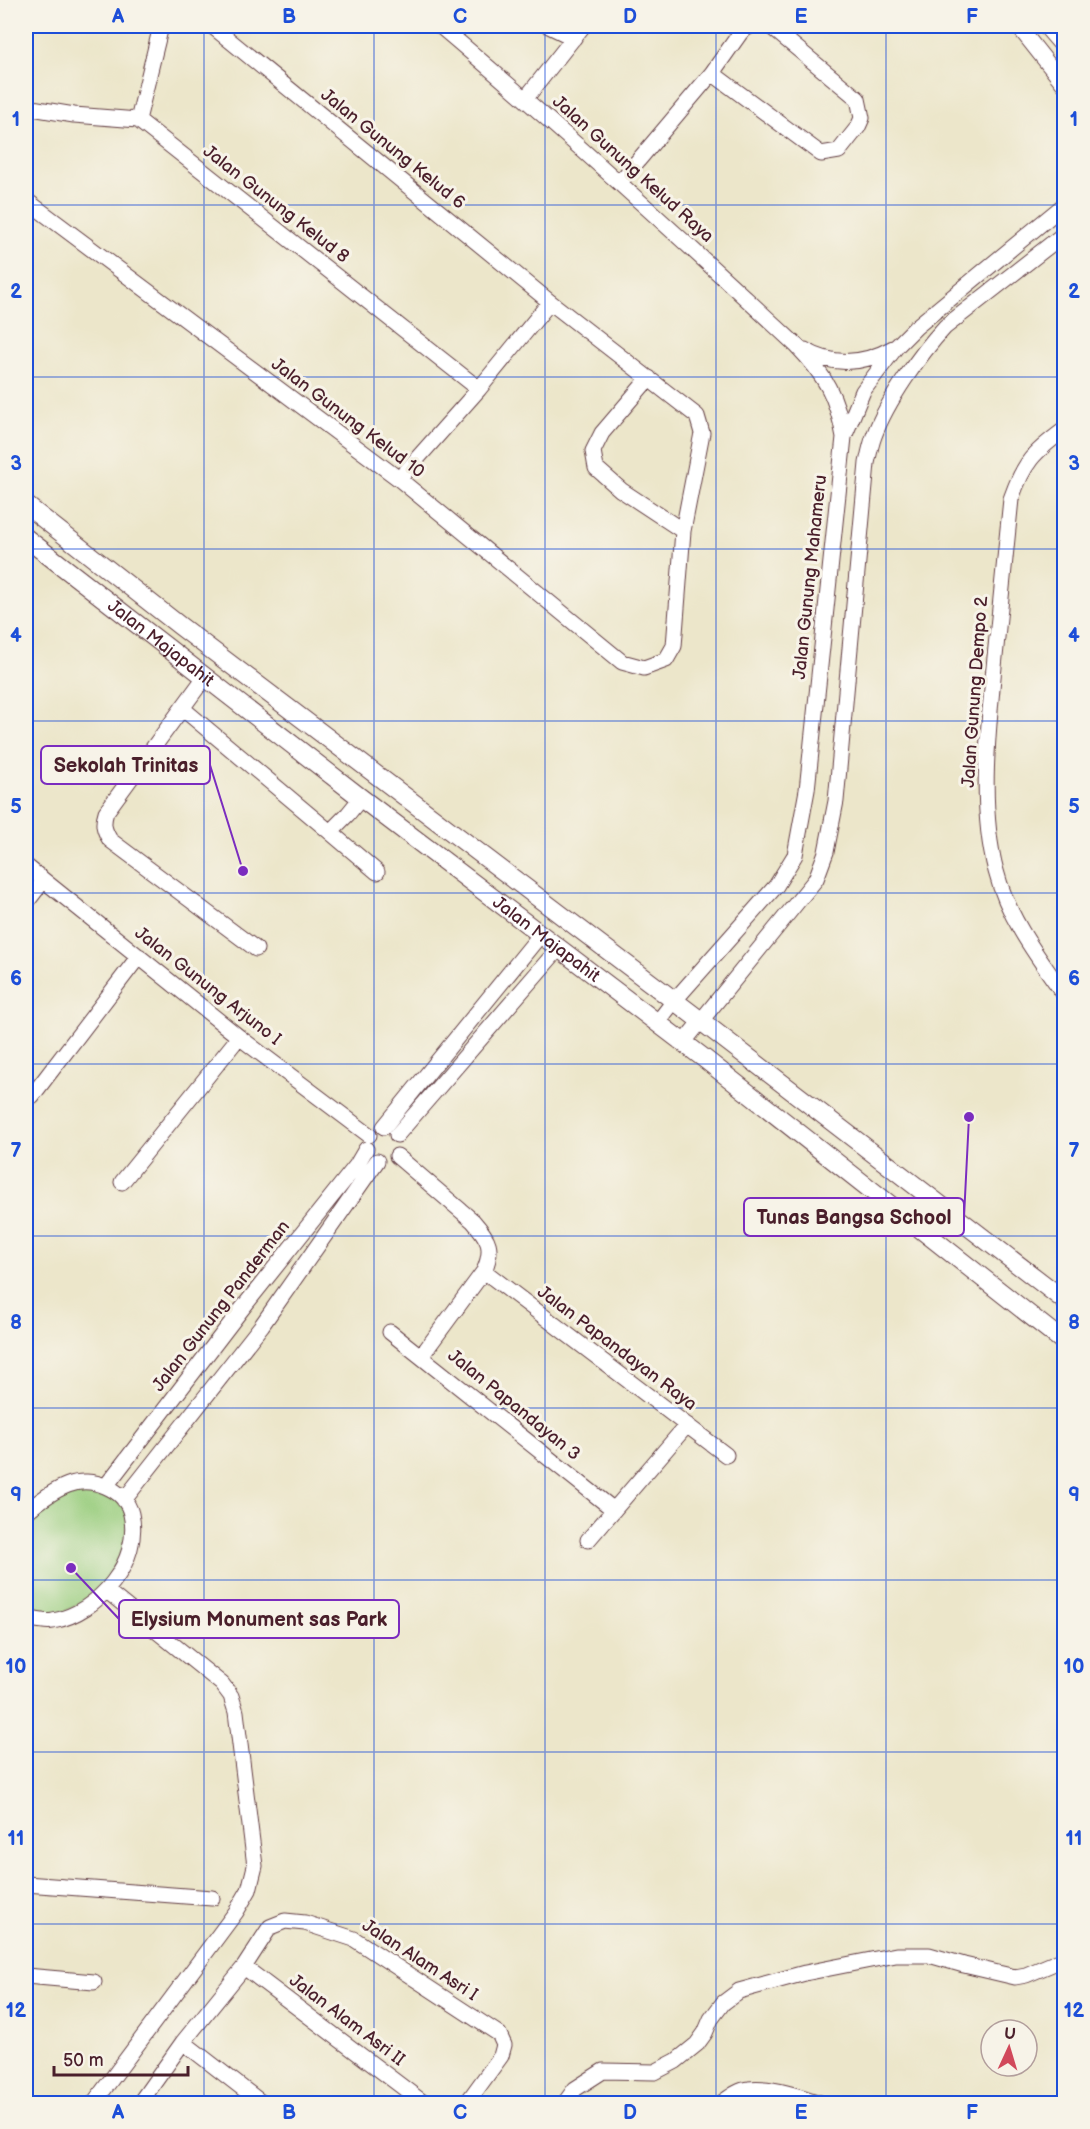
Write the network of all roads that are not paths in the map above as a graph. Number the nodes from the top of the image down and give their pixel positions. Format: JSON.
{"nodes":[{"id":1,"x":161,"y":26,"type":"edge"},
{"id":2,"x":212,"y":26,"type":"edge"},
{"id":3,"x":440,"y":26,"type":"edge"},
{"id":4,"x":549,"y":26,"type":"edge"},
{"id":5,"x":584,"y":26,"type":"edge"},
{"id":6,"x":750,"y":26,"type":"edge"},
{"id":7,"x":770,"y":26,"type":"edge"},
{"id":8,"x":1018,"y":26,"type":"edge"},
{"id":9,"x":1045,"y":26,"type":"edge"},
{"id":10,"x":574,"y":38,"type":"junction"},
{"id":11,"x":1065,"y":48,"type":"edge"},
{"id":12,"x":712,"y":73,"type":"junction"},
{"id":13,"x":1065,"y":84,"type":"edge"},
{"id":14,"x":526,"y":98,"type":"junction"},
{"id":15,"x":26,"y":107,"type":"edge"},
{"id":16,"x":138,"y":120,"type":"junction"},
{"id":17,"x":620,"y":182,"type":"junction"},
{"id":18,"x":26,"y":200,"type":"edge"},
{"id":19,"x":1065,"y":206,"type":"edge"},
{"id":20,"x":1065,"y":234,"type":"edge"},
{"id":21,"x":550,"y":302,"type":"junction"},
{"id":22,"x":797,"y":346,"type":"junction"},
{"id":23,"x":897,"y":346,"type":"junction"},
{"id":24,"x":649,"y":378,"type":"junction"},
{"id":25,"x":479,"y":389,"type":"junction"},
{"id":26,"x":1065,"y":430,"type":"edge"},
{"id":27,"x":844,"y":437,"type":"junction"},
{"id":28,"x":399,"y":479,"type":"junction"},
{"id":29,"x":26,"y":505,"type":"edge"},
{"id":30,"x":683,"y":531,"type":"junction"},
{"id":31,"x":26,"y":538,"type":"edge"},
{"id":32,"x":180,"y":626,"type":"junction"},
{"id":33,"x":823,"y":631,"type":"junction"},
{"id":34,"x":851,"y":633,"type":"junction"},
{"id":35,"x":165,"y":645,"type":"junction"},
{"id":36,"x":644,"y":668,"type":"joint"},
{"id":37,"x":205,"y":677,"type":"junction"},
{"id":38,"x":182,"y":708,"type":"junction"},
{"id":39,"x":361,"y":798,"type":"junction"},
{"id":40,"x":330,"y":832,"type":"junction"},
{"id":41,"x":26,"y":866,"type":"edge"},
{"id":42,"x":377,"y":872,"type":"dead end"},
{"id":43,"x":43,"y":881,"type":"junction"},
{"id":44,"x":26,"y":903,"type":"edge"},
{"id":45,"x":541,"y":934,"type":"junction"},
{"id":46,"x":559,"y":948,"type":"junction"},
{"id":47,"x":256,"y":949,"type":"dead end"},
{"id":48,"x":140,"y":956,"type":"junction"},
{"id":49,"x":1065,"y":994,"type":"edge"},
{"id":50,"x":674,"y":1001,"type":"junction"},
{"id":51,"x":701,"y":1021,"type":"junction"},
{"id":52,"x":657,"y":1023,"type":"junction"},
{"id":53,"x":239,"y":1037,"type":"junction"},
{"id":54,"x":683,"y":1043,"type":"junction"},
{"id":55,"x":26,"y":1097,"type":"edge"},
{"id":56,"x":391,"y":1131,"type":"junction"},
{"id":57,"x":367,"y":1142,"type":"junction"},
{"id":58,"x":397,"y":1156,"type":"junction"},
{"id":59,"x":377,"y":1161,"type":"junction"},
{"id":60,"x":122,"y":1182,"type":"dead end"},
{"id":61,"x":484,"y":1271,"type":"junction"},
{"id":62,"x":1065,"y":1300,"type":"edge"},
{"id":63,"x":390,"y":1332,"type":"dead end"},
{"id":64,"x":1065,"y":1342,"type":"edge"},
{"id":65,"x":422,"y":1356,"type":"junction"},
{"id":66,"x":687,"y":1425,"type":"junction"},
{"id":67,"x":726,"y":1455,"type":"dead end"},
{"id":68,"x":106,"y":1486,"type":"junction"},
{"id":69,"x":124,"y":1500,"type":"junction"},
{"id":70,"x":614,"y":1510,"type":"junction"},
{"id":71,"x":26,"y":1512,"type":"edge"},
{"id":72,"x":588,"y":1540,"type":"dead end"},
{"id":73,"x":107,"y":1591,"type":"junction"},
{"id":74,"x":26,"y":1618,"type":"edge"},
{"id":75,"x":26,"y":1884,"type":"edge"},
{"id":76,"x":212,"y":1898,"type":"dead end"},
{"id":77,"x":1065,"y":1959,"type":"edge"},
{"id":78,"x":244,"y":1967,"type":"junction"},
{"id":79,"x":26,"y":1976,"type":"edge"},
{"id":80,"x":94,"y":1982,"type":"dead end"},
{"id":81,"x":183,"y":2042,"type":"junction"},
{"id":82,"x":93,"y":2103,"type":"edge"},
{"id":83,"x":139,"y":2103,"type":"edge"},
{"id":84,"x":263,"y":2103,"type":"edge"},
{"id":85,"x":426,"y":2103,"type":"edge"},
{"id":86,"x":466,"y":2103,"type":"edge"},
{"id":87,"x":564,"y":2103,"type":"edge"},
{"id":88,"x":720,"y":2103,"type":"edge"},
{"id":89,"x":824,"y":2103,"type":"edge"}],
"edges":[{"from":1,"to":16,"type":"street"},
{"from":2,"to":21,"type":"street","name":"Jalan Gunung Kelud 6"},
{"from":3,"to":14,"type":"street","name":"Jalan Gunung Kelud Raya"},
{"from":4,"to":10,"type":"street"},
{"from":5,"to":10,"type":"street"},
{"from":6,"to":12,"type":"street"},
{"from":7,"to":12,"type":"street"},
{"from":8,"to":13,"type":"street"},
{"from":9,"to":11,"type":"street"},
{"from":10,"to":14,"type":"street"},
{"from":12,"to":17,"type":"street"},
{"from":14,"to":17,"type":"street","name":"Jalan Gunung Kelud Raya"},
{"from":15,"to":16,"type":"street"},
{"from":16,"to":25,"type":"street","name":"Jalan Gunung Kelud 8"},
{"from":17,"to":22,"type":"street","name":"Jalan Gunung Kelud Raya"},
{"from":18,"to":28,"type":"street","name":"Jalan Gunung Kelud 10"},
{"from":19,"to":23,"type":"street","name":"Jalan Gunung Mahameru"},
{"from":20,"to":34,"type":"street"},
{"from":21,"to":24,"type":"street","name":"Jalan Gunung Kelud 6"},
{"from":21,"to":25,"type":"street"},
{"from":22,"to":23,"type":"street","name":"Jalan Gunung Kelud Raya"},
{"from":22,"to":27,"type":"street","name":"Jalan Gunung Kelud Raya"},
{"from":23,"to":27,"type":"street","name":"Jalan Gunung Mahameru"},
{"from":24,"to":30,"type":"street","name":"Jalan Gunung Kelud 6"},
{"from":24,"to":30,"type":"street"},
{"from":25,"to":28,"type":"street"},
{"from":26,"to":49,"type":"street","name":"Jalan Gunung Dempo 2"},
{"from":27,"to":33,"type":"street","name":"Jalan Gunung Mahameru"},
{"from":28,"to":36,"type":"street","name":"Jalan Gunung Kelud 10"},
{"from":29,"to":32,"type":"street","name":"Jalan Majapahit"},
{"from":30,"to":36,"type":"street","name":"Jalan Gunung Kelud 6"},
{"from":31,"to":35,"type":"street","name":"Jalan Majapahit"},
{"from":32,"to":35,"type":"street"},
{"from":32,"to":50,"type":"street","name":"Jalan Majapahit"},
{"from":33,"to":34,"type":"street"},
{"from":33,"to":50,"type":"street","name":"Jalan Gunung Mahameru"},
{"from":34,"to":51,"type":"street"},
{"from":35,"to":37,"type":"street","name":"Jalan Majapahit"},
{"from":37,"to":38,"type":"street"},
{"from":37,"to":39,"type":"street","name":"Jalan Majapahit"},
{"from":38,"to":40,"type":"street"},
{"from":38,"to":47,"type":"street"},
{"from":39,"to":40,"type":"street"},
{"from":39,"to":45,"type":"street","name":"Jalan Majapahit"},
{"from":40,"to":42,"type":"street"},
{"from":41,"to":43,"type":"street","name":"Jalan Gunung Arjuno I"},
{"from":43,"to":44,"type":"street"},
{"from":43,"to":48,"type":"street","name":"Jalan Gunung Arjuno I"},
{"from":45,"to":46,"type":"street","name":"Jalan Majapahit"},
{"from":45,"to":56,"type":"street","name":"Jalan Gunung Panderman"},
{"from":46,"to":52,"type":"street","name":"Jalan Majapahit"},
{"from":46,"to":56,"type":"street","name":"Jalan Gunung Panderman"},
{"from":48,"to":53,"type":"street","name":"Jalan Gunung Arjuno I"},
{"from":48,"to":55,"type":"street"},
{"from":50,"to":51,"type":"street","name":"Jalan Majapahit"},
{"from":50,"to":52,"type":"street","name":"Jalan Gunung Mahameru"},
{"from":51,"to":54,"type":"street"},
{"from":51,"to":62,"type":"street","name":"Jalan Majapahit"},
{"from":52,"to":54,"type":"street","name":"Jalan Majapahit"},
{"from":53,"to":57,"type":"street","name":"Jalan Gunung Arjuno I"},
{"from":53,"to":60,"type":"street"},
{"from":54,"to":64,"type":"street","name":"Jalan Majapahit"},
{"from":56,"to":57,"type":"street","name":"Jalan Gunung Panderman"},
{"from":56,"to":58,"type":"street"},
{"from":57,"to":59,"type":"street"},
{"from":57,"to":68,"type":"street","name":"Jalan Gunung Panderman"},
{"from":58,"to":59,"type":"street"},
{"from":58,"to":61,"type":"street"},
{"from":59,"to":69,"type":"street"},
{"from":61,"to":65,"type":"street"},
{"from":61,"to":66,"type":"street","name":"Jalan Papandayan Raya"},
{"from":63,"to":65,"type":"street","name":"Jalan Papandayan 3"},
{"from":65,"to":70,"type":"street","name":"Jalan Papandayan 3"},
{"from":66,"to":67,"type":"street","name":"Jalan Papandayan Raya"},
{"from":66,"to":70,"type":"street"},
{"from":68,"to":69,"type":"street"},
{"from":68,"to":71,"type":"street"},
{"from":69,"to":73,"type":"street"},
{"from":70,"to":72,"type":"street"},
{"from":73,"to":74,"type":"street"},
{"from":73,"to":82,"type":"street"},
{"from":75,"to":76,"type":"street"},
{"from":77,"to":87,"type":"street"},
{"from":78,"to":81,"type":"street"},
{"from":78,"to":85,"type":"street","name":"Jalan Alam Asri II"},
{"from":78,"to":86,"type":"street","name":"Jalan Alam Asri I"},
{"from":79,"to":80,"type":"street"},
{"from":81,"to":83,"type":"street"},
{"from":81,"to":84,"type":"street"},
{"from":88,"to":89,"type":"street"}]}
